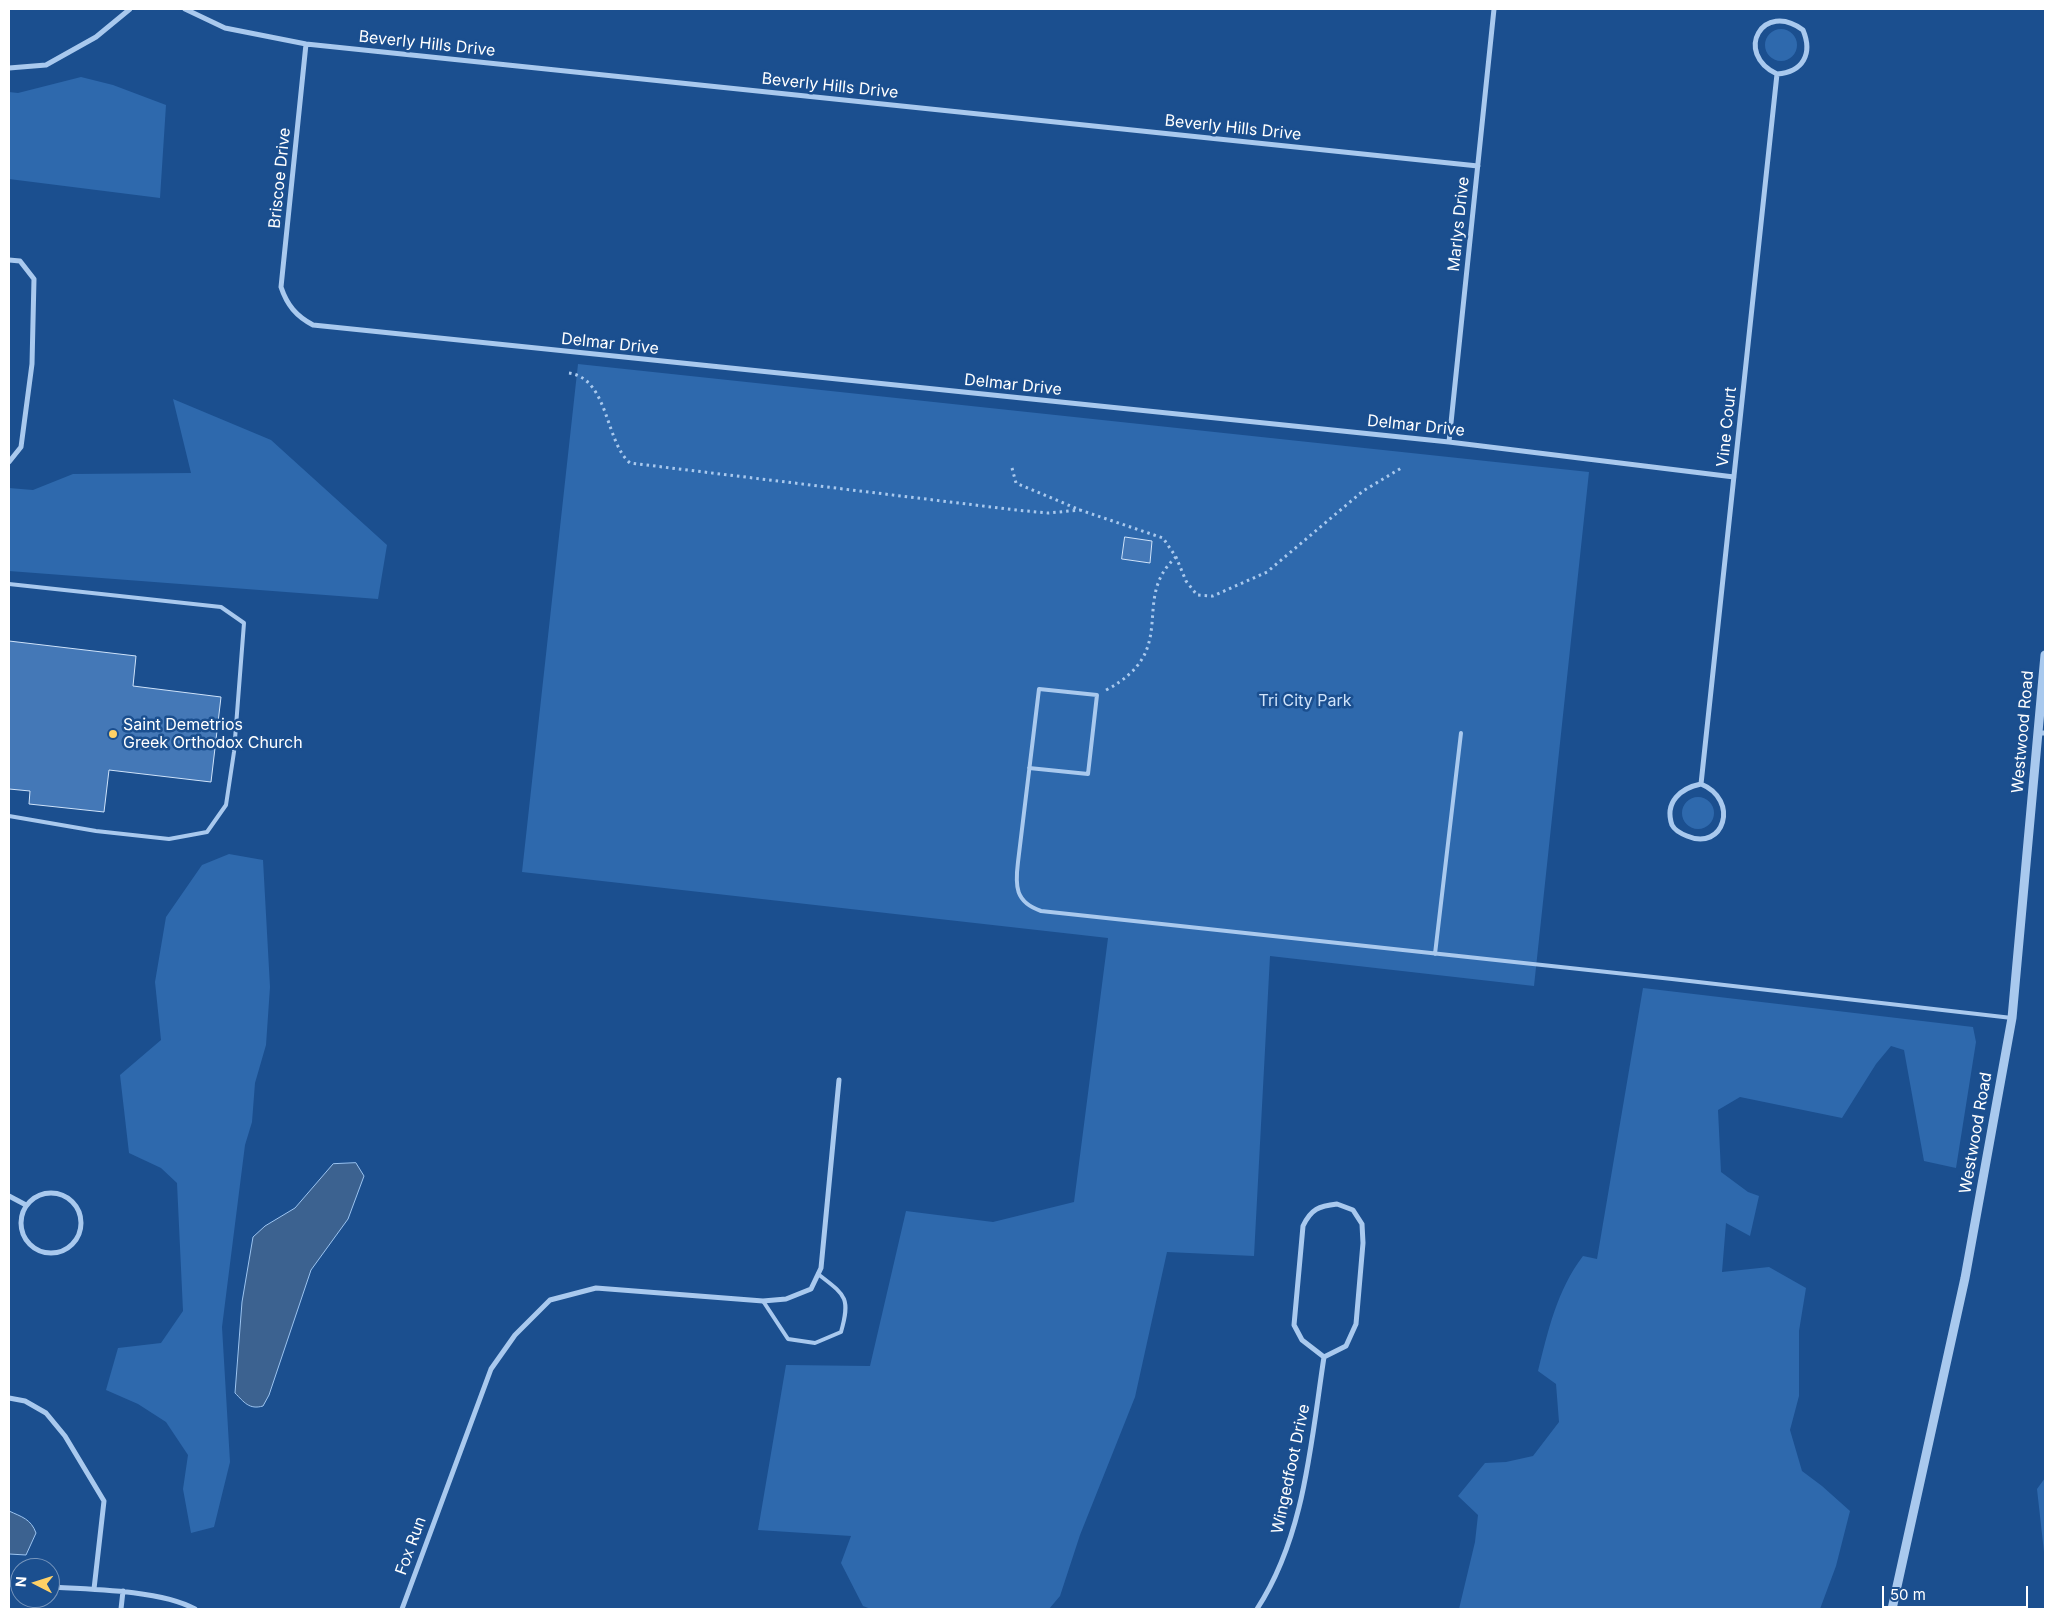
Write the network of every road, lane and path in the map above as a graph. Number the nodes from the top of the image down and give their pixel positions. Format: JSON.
{"nodes":[{"id":1,"x":130,"y":9,"type":"edge"},
{"id":2,"x":185,"y":9,"type":"edge"},
{"id":3,"x":1494,"y":9,"type":"edge"},
{"id":4,"x":306,"y":44,"type":"junction"},
{"id":5,"x":9,"y":68,"type":"edge"},
{"id":6,"x":1777,"y":74,"type":"junction"},
{"id":7,"x":1478,"y":166,"type":"junction"},
{"id":8,"x":9,"y":260,"type":"edge"},
{"id":9,"x":294,"y":312,"type":"joint"},
{"id":10,"x":569,"y":374,"type":"dead end"},
{"id":11,"x":1450,"y":442,"type":"junction"},
{"id":12,"x":9,"y":462,"type":"edge"},
{"id":13,"x":1403,"y":467,"type":"dead end"},
{"id":14,"x":1012,"y":468,"type":"dead end"},
{"id":15,"x":1734,"y":477,"type":"junction"},
{"id":16,"x":1080,"y":510,"type":"junction"},
{"id":17,"x":1176,"y":557,"type":"junction"},
{"id":18,"x":9,"y":584,"type":"edge"},
{"id":19,"x":2045,"y":655,"type":"edge"},
{"id":20,"x":1097,"y":695,"type":"junction"},
{"id":21,"x":1461,"y":733,"type":"dead end"},
{"id":22,"x":2041,"y":733,"type":"edge"},
{"id":23,"x":1029,"y":768,"type":"junction"},
{"id":24,"x":1701,"y":784,"type":"junction"},
{"id":25,"x":9,"y":816,"type":"edge"},
{"id":26,"x":1435,"y":954,"type":"junction"},
{"id":27,"x":2012,"y":1018,"type":"junction"},
{"id":28,"x":839,"y":1080,"type":"dead end"},
{"id":29,"x":9,"y":1196,"type":"edge"},
{"id":30,"x":26,"y":1205,"type":"junction"},
{"id":31,"x":818,"y":1274,"type":"junction"},
{"id":32,"x":763,"y":1301,"type":"junction"},
{"id":33,"x":1324,"y":1357,"type":"junction"},
{"id":34,"x":9,"y":1398,"type":"edge"},
{"id":35,"x":60,"y":1587,"type":"edge"},
{"id":36,"x":94,"y":1589,"type":"junction"},
{"id":37,"x":123,"y":1591,"type":"junction"},
{"id":38,"x":121,"y":1609,"type":"edge"},
{"id":39,"x":195,"y":1609,"type":"edge"},
{"id":40,"x":402,"y":1609,"type":"edge"},
{"id":41,"x":1257,"y":1609,"type":"edge"},
{"id":42,"x":1892,"y":1609,"type":"edge"}],
"edges":[{"from":1,"to":5,"type":"street"},
{"from":2,"to":4,"type":"street","name":"Beverly Hills Drive"},
{"from":3,"to":7,"type":"street","name":"Marlys Drive"},
{"from":4,"to":7,"type":"street","name":"Beverly Hills Drive"},
{"from":4,"to":9,"type":"street","name":"Briscoe Drive"},
{"from":6,"to":6,"type":"street"},
{"from":6,"to":15,"type":"street","name":"Vine Court"},
{"from":7,"to":11,"type":"street","name":"Marlys Drive"},
{"from":8,"to":12,"type":"street"},
{"from":9,"to":11,"type":"street","name":"Delmar Drive"},
{"from":10,"to":16,"type":"path"},
{"from":11,"to":15,"type":"street","name":"Delmar Drive"},
{"from":13,"to":17,"type":"path"},
{"from":14,"to":16,"type":"path"},
{"from":15,"to":24,"type":"street","name":"Vine Court"},
{"from":16,"to":17,"type":"path"},
{"from":17,"to":20,"type":"path"},
{"from":18,"to":25,"type":"lane"},
{"from":19,"to":22,"type":"street","name":"Westwood Road"},
{"from":20,"to":23,"type":"lane"},
{"from":20,"to":23,"type":"lane"},
{"from":21,"to":26,"type":"lane"},
{"from":22,"to":27,"type":"street","name":"Westwood Road"},
{"from":23,"to":26,"type":"lane"},
{"from":24,"to":24,"type":"street"},
{"from":26,"to":27,"type":"lane"},
{"from":27,"to":42,"type":"street","name":"Westwood Road"},
{"from":28,"to":31,"type":"street"},
{"from":29,"to":30,"type":"street"},
{"from":30,"to":30,"type":"street"},
{"from":31,"to":32,"type":"street","name":"Fox Run"},
{"from":31,"to":32,"type":"lane"},
{"from":32,"to":40,"type":"street","name":"Fox Run"},
{"from":33,"to":33,"type":"street"},
{"from":33,"to":41,"type":"street","name":"Wingedfoot Drive"},
{"from":34,"to":36,"type":"street"},
{"from":35,"to":36,"type":"street"},
{"from":36,"to":37,"type":"street"},
{"from":37,"to":38,"type":"street"},
{"from":37,"to":39,"type":"street"}]}
